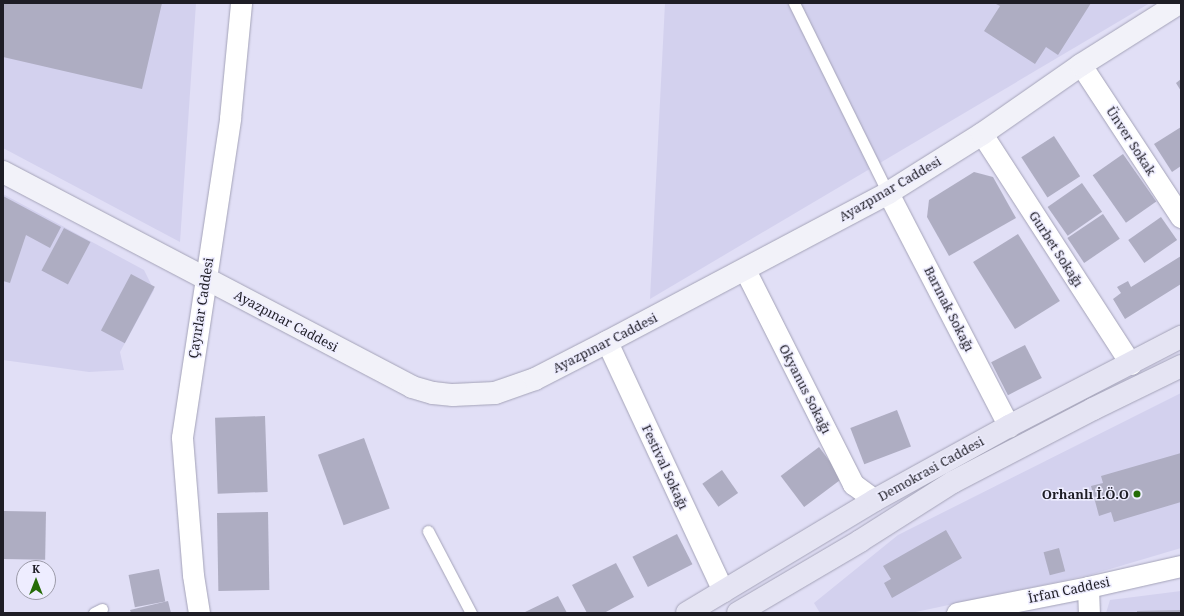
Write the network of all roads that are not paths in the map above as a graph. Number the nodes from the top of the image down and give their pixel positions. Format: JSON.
{"nodes":[{"id":1,"x":241,"y":3,"type":"edge"},
{"id":2,"x":794,"y":3,"type":"edge"},
{"id":3,"x":1179,"y":3,"type":"edge"},
{"id":4,"x":1081,"y":65,"type":"junction"},
{"id":5,"x":982,"y":134,"type":"junction"},
{"id":6,"x":3,"y":172,"type":"edge"},
{"id":7,"x":888,"y":193,"type":"junction"},
{"id":8,"x":1181,"y":217,"type":"edge"},
{"id":9,"x":745,"y":270,"type":"junction"},
{"id":10,"x":205,"y":278,"type":"junction"},
{"id":11,"x":1181,"y":337,"type":"edge"},
{"id":12,"x":607,"y":342,"type":"junction"},
{"id":13,"x":1130,"y":364,"type":"junction"},
{"id":14,"x":1181,"y":366,"type":"edge"},
{"id":15,"x":1009,"y":426,"type":"junction"},
{"id":16,"x":875,"y":500,"type":"junction"},
{"id":17,"x":428,"y":531,"type":"dead end"},
{"id":18,"x":1181,"y":566,"type":"edge"},
{"id":19,"x":1088,"y":587,"type":"junction"},
{"id":20,"x":723,"y":591,"type":"junction"},
{"id":21,"x":199,"y":613,"type":"edge"},
{"id":22,"x":471,"y":613,"type":"edge"},
{"id":23,"x":686,"y":613,"type":"edge"},
{"id":24,"x":738,"y":613,"type":"edge"},
{"id":25,"x":957,"y":613,"type":"edge"},
{"id":26,"x":1089,"y":613,"type":"edge"}],
"edges":[{"from":1,"to":10,"type":"street","name":"Çayırlar Caddesi"},
{"from":2,"to":7,"type":"lane"},
{"from":3,"to":4,"type":"street","name":"Ayazpınar Caddesi"},
{"from":4,"to":5,"type":"street","name":"Ayazpınar Caddesi"},
{"from":4,"to":8,"type":"street","name":"Ünver Sokak"},
{"from":5,"to":7,"type":"street","name":"Ayazpınar Caddesi"},
{"from":5,"to":13,"type":"street","name":"Gurbet Sokağı"},
{"from":6,"to":10,"type":"street","name":"Ayazpınar Caddesi"},
{"from":7,"to":9,"type":"street","name":"Ayazpınar Caddesi"},
{"from":7,"to":15,"type":"street","name":"Barınak Sokağı"},
{"from":9,"to":12,"type":"street","name":"Ayazpınar Caddesi"},
{"from":9,"to":16,"type":"street","name":"Okyanus Sokağı"},
{"from":10,"to":12,"type":"street","name":"Ayazpınar Caddesi"},
{"from":10,"to":21,"type":"street","name":"Çayırlar Caddesi"},
{"from":11,"to":13,"type":"main road","name":"Demokrasi Caddesi"},
{"from":12,"to":20,"type":"street","name":"Festival Sokağı"},
{"from":13,"to":15,"type":"main road","name":"Demokrasi Caddesi"},
{"from":14,"to":24,"type":"main road","name":"Demokrasi Caddesi"},
{"from":15,"to":16,"type":"main road","name":"Demokrasi Caddesi"},
{"from":16,"to":20,"type":"main road","name":"Demokrasi Caddesi"},
{"from":17,"to":22,"type":"lane"},
{"from":18,"to":19,"type":"street","name":"İrfan Caddesi"},
{"from":19,"to":25,"type":"street","name":"İrfan Caddesi"},
{"from":19,"to":26,"type":"street"},
{"from":20,"to":23,"type":"main road","name":"Demokrasi Caddesi"}]}
